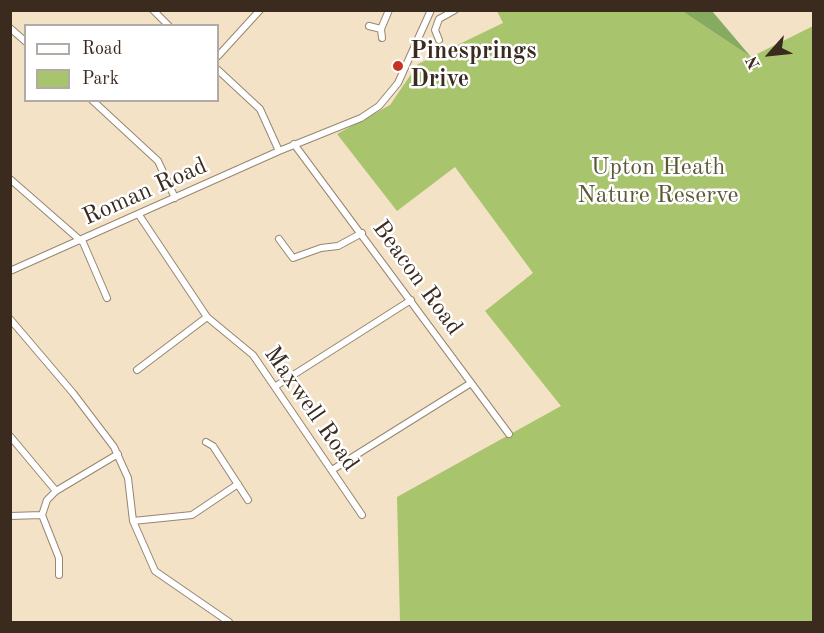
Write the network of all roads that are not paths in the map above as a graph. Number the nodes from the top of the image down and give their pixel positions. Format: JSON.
{"nodes":[{"id":1,"x":153,"y":10,"type":"edge"},
{"id":2,"x":260,"y":10,"type":"edge"},
{"id":3,"x":389,"y":10,"type":"edge"},
{"id":4,"x":431,"y":10,"type":"edge"},
{"id":5,"x":455,"y":10,"type":"edge"},
{"id":6,"x":167,"y":24,"type":"edge"},
{"id":7,"x":369,"y":26,"type":"dead end"},
{"id":8,"x":10,"y":28,"type":"edge"},
{"id":9,"x":381,"y":29,"type":"junction"},
{"id":10,"x":382,"y":38,"type":"dead end"},
{"id":11,"x":24,"y":40,"type":"edge"},
{"id":12,"x":439,"y":40,"type":"dead end"},
{"id":13,"x":219,"y":55,"type":"edge"},
{"id":14,"x":219,"y":71,"type":"edge"},
{"id":15,"x":95,"y":102,"type":"edge"},
{"id":16,"x":294,"y":144,"type":"junction"},
{"id":17,"x":279,"y":151,"type":"junction"},
{"id":18,"x":10,"y":179,"type":"edge"},
{"id":19,"x":174,"y":198,"type":"junction"},
{"id":20,"x":139,"y":214,"type":"junction"},
{"id":21,"x":362,"y":233,"type":"junction"},
{"id":22,"x":279,"y":239,"type":"dead end"},
{"id":23,"x":82,"y":241,"type":"junction"},
{"id":24,"x":10,"y":271,"type":"edge"},
{"id":25,"x":107,"y":298,"type":"dead end"},
{"id":26,"x":411,"y":300,"type":"junction"},
{"id":27,"x":207,"y":317,"type":"junction"},
{"id":28,"x":10,"y":319,"type":"edge"},
{"id":29,"x":137,"y":370,"type":"dead end"},
{"id":30,"x":471,"y":383,"type":"junction"},
{"id":31,"x":276,"y":386,"type":"junction"},
{"id":32,"x":509,"y":434,"type":"dead end"},
{"id":33,"x":10,"y":436,"type":"edge"},
{"id":34,"x":206,"y":441,"type":"dead end"},
{"id":35,"x":118,"y":454,"type":"junction"},
{"id":36,"x":332,"y":470,"type":"junction"},
{"id":37,"x":238,"y":484,"type":"junction"},
{"id":38,"x":56,"y":491,"type":"junction"},
{"id":39,"x":248,"y":500,"type":"dead end"},
{"id":40,"x":42,"y":515,"type":"junction"},
{"id":41,"x":362,"y":515,"type":"dead end"},
{"id":42,"x":10,"y":516,"type":"edge"},
{"id":43,"x":133,"y":521,"type":"junction"},
{"id":44,"x":59,"y":575,"type":"dead end"},
{"id":45,"x":229,"y":622,"type":"edge"}],
"edges":[{"from":1,"to":6,"type":"street"},
{"from":2,"to":13,"type":"street"},
{"from":3,"to":9,"type":"street"},
{"from":4,"to":16,"type":"street"},
{"from":5,"to":12,"type":"street"},
{"from":7,"to":9,"type":"street"},
{"from":8,"to":11,"type":"street"},
{"from":9,"to":10,"type":"street"},
{"from":14,"to":17,"type":"street"},
{"from":15,"to":19,"type":"street"},
{"from":16,"to":17,"type":"street","name":"Roman Road"},
{"from":16,"to":21,"type":"street","name":"Beacon Road"},
{"from":17,"to":19,"type":"street","name":"Roman Road"},
{"from":18,"to":23,"type":"street"},
{"from":19,"to":20,"type":"street","name":"Roman Road"},
{"from":20,"to":23,"type":"street","name":"Roman Road"},
{"from":20,"to":27,"type":"street","name":"Maxwell Road"},
{"from":21,"to":22,"type":"street"},
{"from":21,"to":26,"type":"street","name":"Beacon Road"},
{"from":23,"to":24,"type":"street","name":"Roman Road"},
{"from":23,"to":25,"type":"street"},
{"from":26,"to":30,"type":"street","name":"Beacon Road"},
{"from":26,"to":31,"type":"street"},
{"from":27,"to":29,"type":"street"},
{"from":27,"to":31,"type":"street","name":"Maxwell Road"},
{"from":28,"to":35,"type":"street"},
{"from":30,"to":32,"type":"street","name":"Beacon Road"},
{"from":30,"to":36,"type":"street"},
{"from":31,"to":36,"type":"street","name":"Maxwell Road"},
{"from":33,"to":38,"type":"street"},
{"from":34,"to":37,"type":"street"},
{"from":35,"to":38,"type":"street"},
{"from":35,"to":43,"type":"street"},
{"from":36,"to":41,"type":"street","name":"Maxwell Road"},
{"from":37,"to":39,"type":"street"},
{"from":37,"to":43,"type":"street"},
{"from":38,"to":40,"type":"street"},
{"from":40,"to":42,"type":"street"},
{"from":40,"to":44,"type":"street"},
{"from":43,"to":45,"type":"street"}]}
